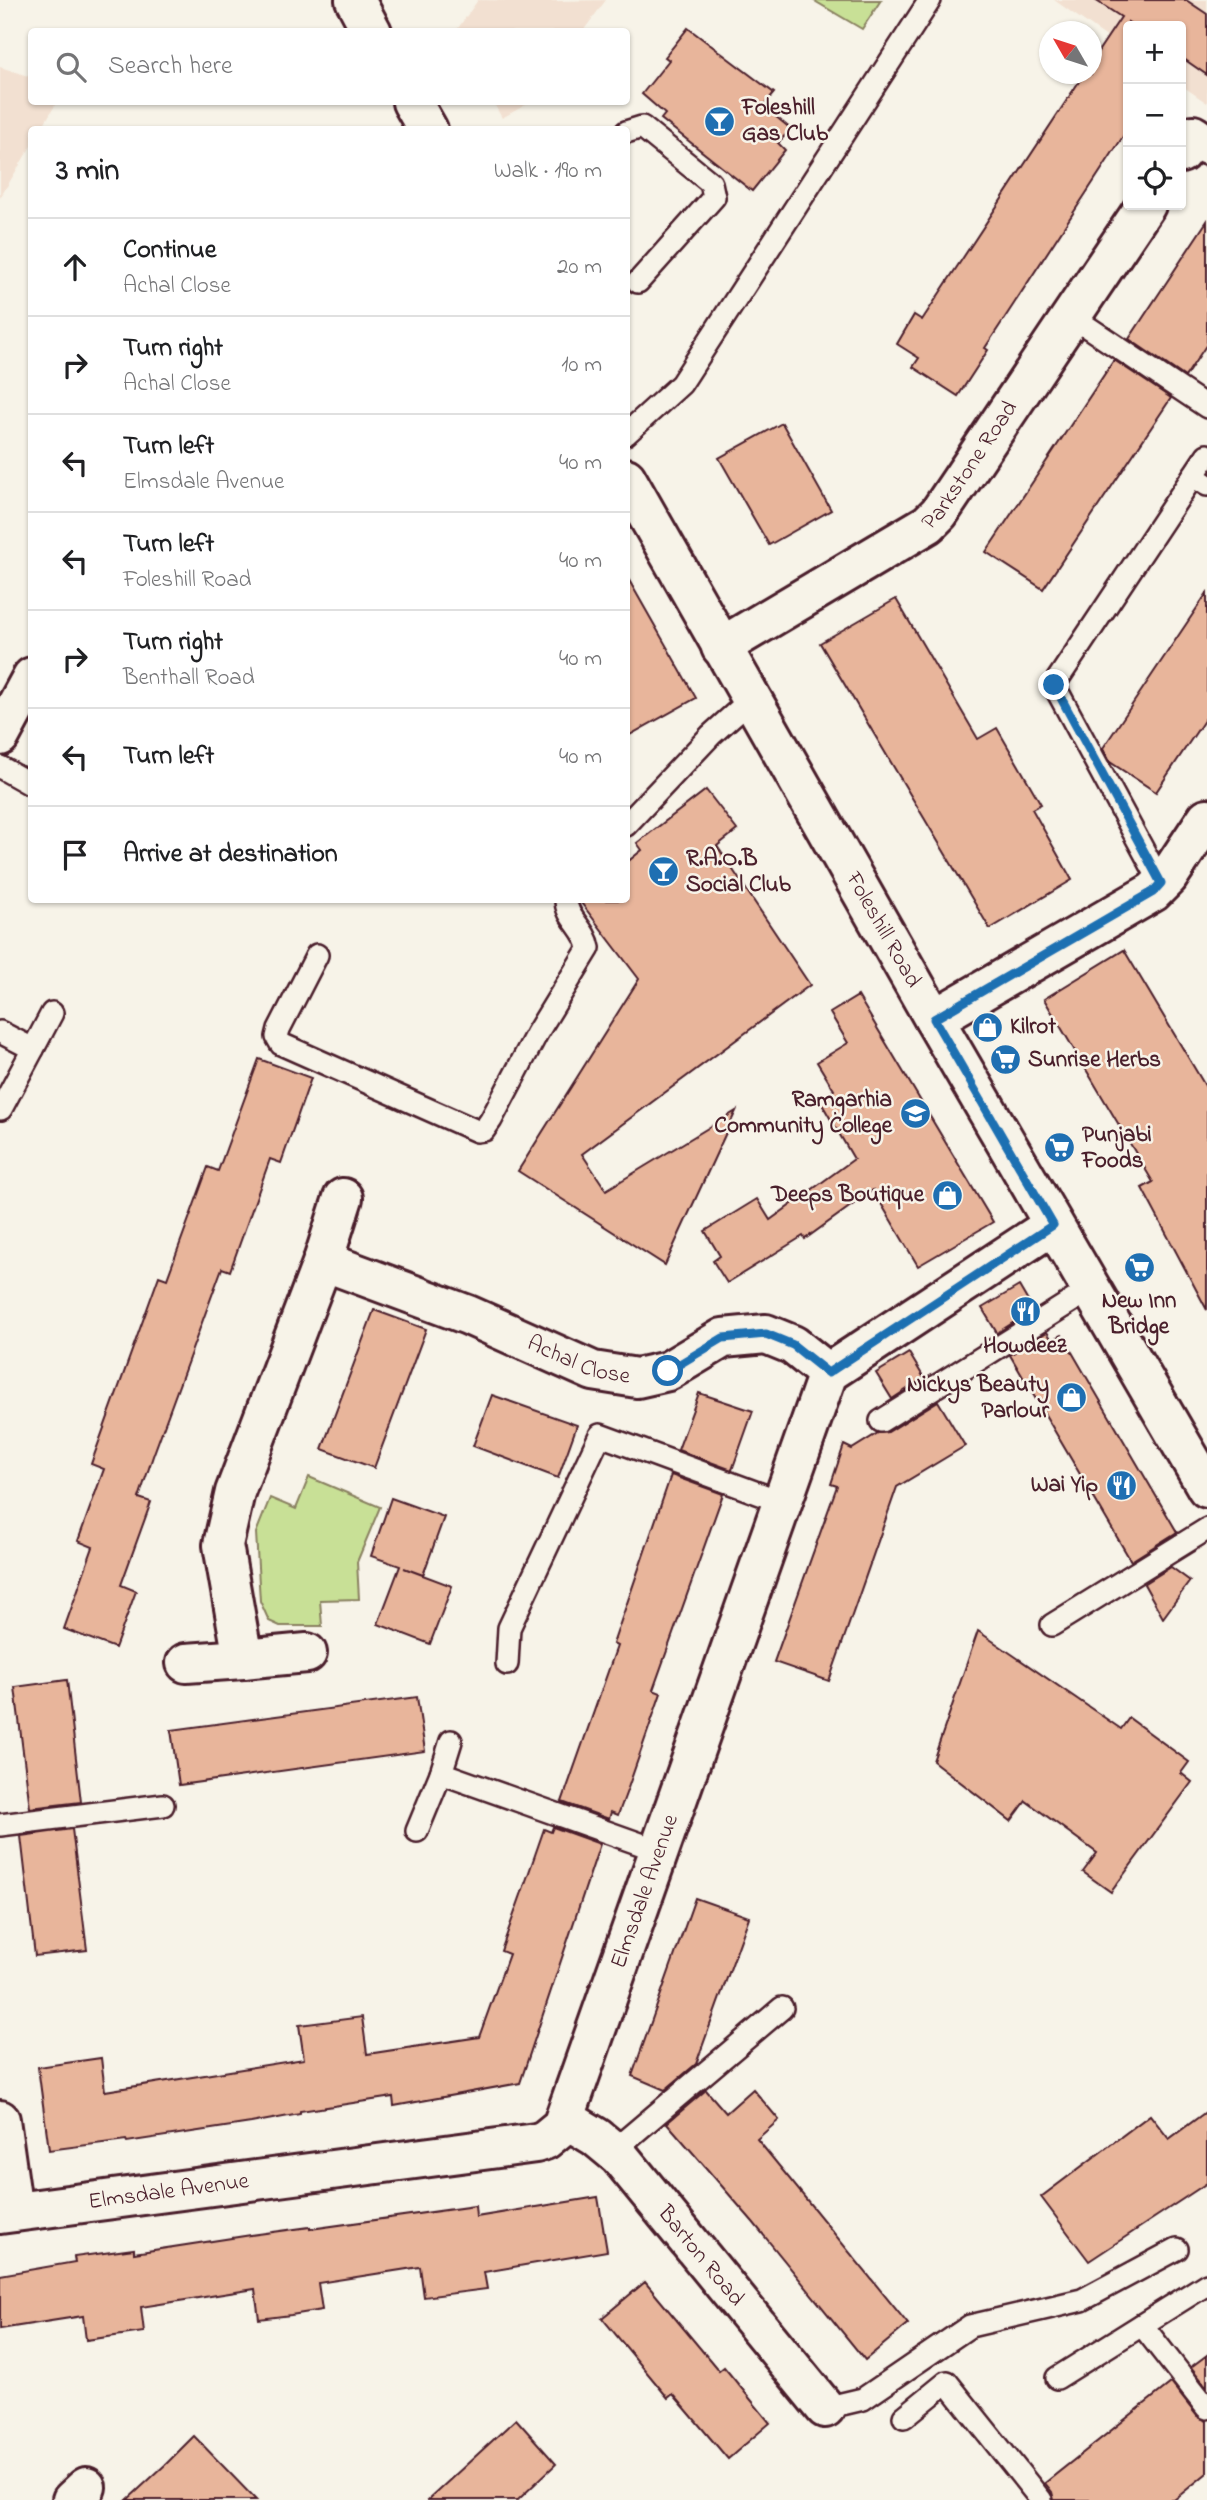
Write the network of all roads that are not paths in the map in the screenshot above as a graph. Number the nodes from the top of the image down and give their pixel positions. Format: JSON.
{"nodes":[{"id":1,"x":355,"y":0,"type":"edge"},
{"id":2,"x":930,"y":0,"type":"edge"},
{"id":3,"x":370,"y":28,"type":"edge"},
{"id":4,"x":413,"y":105,"type":"edge"},
{"id":5,"x":426,"y":126,"type":"edge"},
{"id":6,"x":630,"y":131,"type":"edge"},
{"id":7,"x":1143,"y":210,"type":"edge"},
{"id":8,"x":639,"y":282,"type":"dead end"},
{"id":9,"x":1071,"y":316,"type":"junction"},
{"id":10,"x":1207,"y":407,"type":"edge"},
{"id":11,"x":630,"y":430,"type":"edge"},
{"id":12,"x":1207,"y":455,"type":"edge"},
{"id":13,"x":1200,"y":480,"type":"edge"},
{"id":14,"x":630,"y":485,"type":"edge"},
{"id":15,"x":721,"y":647,"type":"junction"},
{"id":16,"x":28,"y":684,"type":"edge"},
{"id":17,"x":751,"y":699,"type":"junction"},
{"id":18,"x":0,"y":736,"type":"edge"},
{"id":19,"x":0,"y":767,"type":"edge"},
{"id":20,"x":28,"y":783,"type":"edge"},
{"id":21,"x":1207,"y":818,"type":"edge"},
{"id":22,"x":630,"y":821,"type":"edge"},
{"id":23,"x":1161,"y":883,"type":"junction"},
{"id":24,"x":566,"y":903,"type":"edge"},
{"id":25,"x":317,"y":955,"type":"dead end"},
{"id":26,"x":52,"y":1013,"type":"dead end"},
{"id":27,"x":934,"y":1019,"type":"junction"},
{"id":28,"x":0,"y":1032,"type":"edge"},
{"id":29,"x":33,"y":1049,"type":"junction"},
{"id":30,"x":1,"y":1109,"type":"edge"},
{"id":31,"x":343,"y":1198,"type":"dead end"},
{"id":32,"x":1053,"y":1225,"type":"junction"},
{"id":33,"x":323,"y":1261,"type":"junction"},
{"id":34,"x":1091,"y":1289,"type":"junction"},
{"id":35,"x":828,"y":1373,"type":"junction"},
{"id":36,"x":881,"y":1421,"type":"dead end"},
{"id":37,"x":1207,"y":1488,"type":"edge"},
{"id":38,"x":782,"y":1502,"type":"junction"},
{"id":39,"x":1207,"y":1530,"type":"edge"},
{"id":40,"x":1052,"y":1625,"type":"dead end"},
{"id":41,"x":307,"y":1653,"type":"dead end"},
{"id":42,"x":243,"y":1659,"type":"junction"},
{"id":43,"x":186,"y":1663,"type":"dead end"},
{"id":44,"x":508,"y":1664,"type":"dead end"},
{"id":45,"x":451,"y":1741,"type":"dead end"},
{"id":46,"x":441,"y":1773,"type":"junction"},
{"id":47,"x":163,"y":1805,"type":"dead end"},
{"id":48,"x":0,"y":1825,"type":"edge"},
{"id":49,"x":417,"y":1832,"type":"dead end"},
{"id":50,"x":660,"y":1851,"type":"junction"},
{"id":51,"x":782,"y":2008,"type":"dead end"},
{"id":52,"x":566,"y":2119,"type":"junction"},
{"id":53,"x":0,"y":2120,"type":"edge"},
{"id":54,"x":613,"y":2151,"type":"junction"},
{"id":55,"x":7,"y":2213,"type":"edge"},
{"id":56,"x":1177,"y":2249,"type":"dead end"},
{"id":57,"x":1207,"y":2284,"type":"edge"},
{"id":58,"x":1142,"y":2325,"type":"junction"},
{"id":59,"x":1058,"y":2378,"type":"dead end"},
{"id":60,"x":825,"y":2408,"type":"joint"},
{"id":61,"x":1207,"y":2408,"type":"edge"},
{"id":62,"x":904,"y":2417,"type":"dead end"},
{"id":63,"x":1041,"y":2500,"type":"edge"}],
"edges":[{"from":1,"to":3,"type":"street"},
{"from":2,"to":11,"type":"lane"},
{"from":4,"to":5,"type":"street"},
{"from":6,"to":8,"type":"lane"},
{"from":7,"to":9,"type":"street","name":"Parkstone Road"},
{"from":9,"to":10,"type":"lane"},
{"from":9,"to":15,"type":"street","name":"Parkstone Road"},
{"from":12,"to":13,"type":"lane"},
{"from":13,"to":23,"type":"lane"},
{"from":14,"to":15,"type":"street","name":"Foleshill Road"},
{"from":15,"to":17,"type":"street","name":"Foleshill Road"},
{"from":16,"to":18,"type":"street"},
{"from":17,"to":22,"type":"lane"},
{"from":17,"to":27,"type":"street","name":"Foleshill Road"},
{"from":19,"to":20,"type":"lane"},
{"from":21,"to":23,"type":"street"},
{"from":23,"to":27,"type":"street"},
{"from":24,"to":25,"type":"lane"},
{"from":26,"to":29,"type":"lane"},
{"from":27,"to":32,"type":"street","name":"Foleshill Road"},
{"from":28,"to":29,"type":"lane"},
{"from":29,"to":30,"type":"lane"},
{"from":31,"to":33,"type":"street"},
{"from":32,"to":34,"type":"street","name":"Foleshill Road"},
{"from":32,"to":35,"type":"street"},
{"from":33,"to":35,"type":"street","name":"Achal Close"},
{"from":33,"to":42,"type":"street"},
{"from":34,"to":36,"type":"lane"},
{"from":34,"to":37,"type":"street","name":"Foleshill Road"},
{"from":35,"to":38,"type":"street","name":"Elmsdale Avenue"},
{"from":38,"to":44,"type":"lane"},
{"from":38,"to":50,"type":"street","name":"Elmsdale Avenue"},
{"from":39,"to":40,"type":"lane"},
{"from":41,"to":42,"type":"street"},
{"from":42,"to":43,"type":"street"},
{"from":45,"to":46,"type":"lane"},
{"from":46,"to":49,"type":"lane"},
{"from":46,"to":50,"type":"lane"},
{"from":47,"to":48,"type":"lane"},
{"from":50,"to":52,"type":"street","name":"Elmsdale Avenue"},
{"from":51,"to":54,"type":"lane"},
{"from":52,"to":54,"type":"street","name":"Barton Road"},
{"from":52,"to":55,"type":"street","name":"Elmsdale Avenue"},
{"from":53,"to":55,"type":"street"},
{"from":54,"to":60,"type":"street","name":"Barton Road"},
{"from":56,"to":60,"type":"lane"},
{"from":57,"to":58,"type":"lane"},
{"from":58,"to":59,"type":"lane"},
{"from":58,"to":61,"type":"lane"},
{"from":62,"to":63,"type":"lane"}]}
